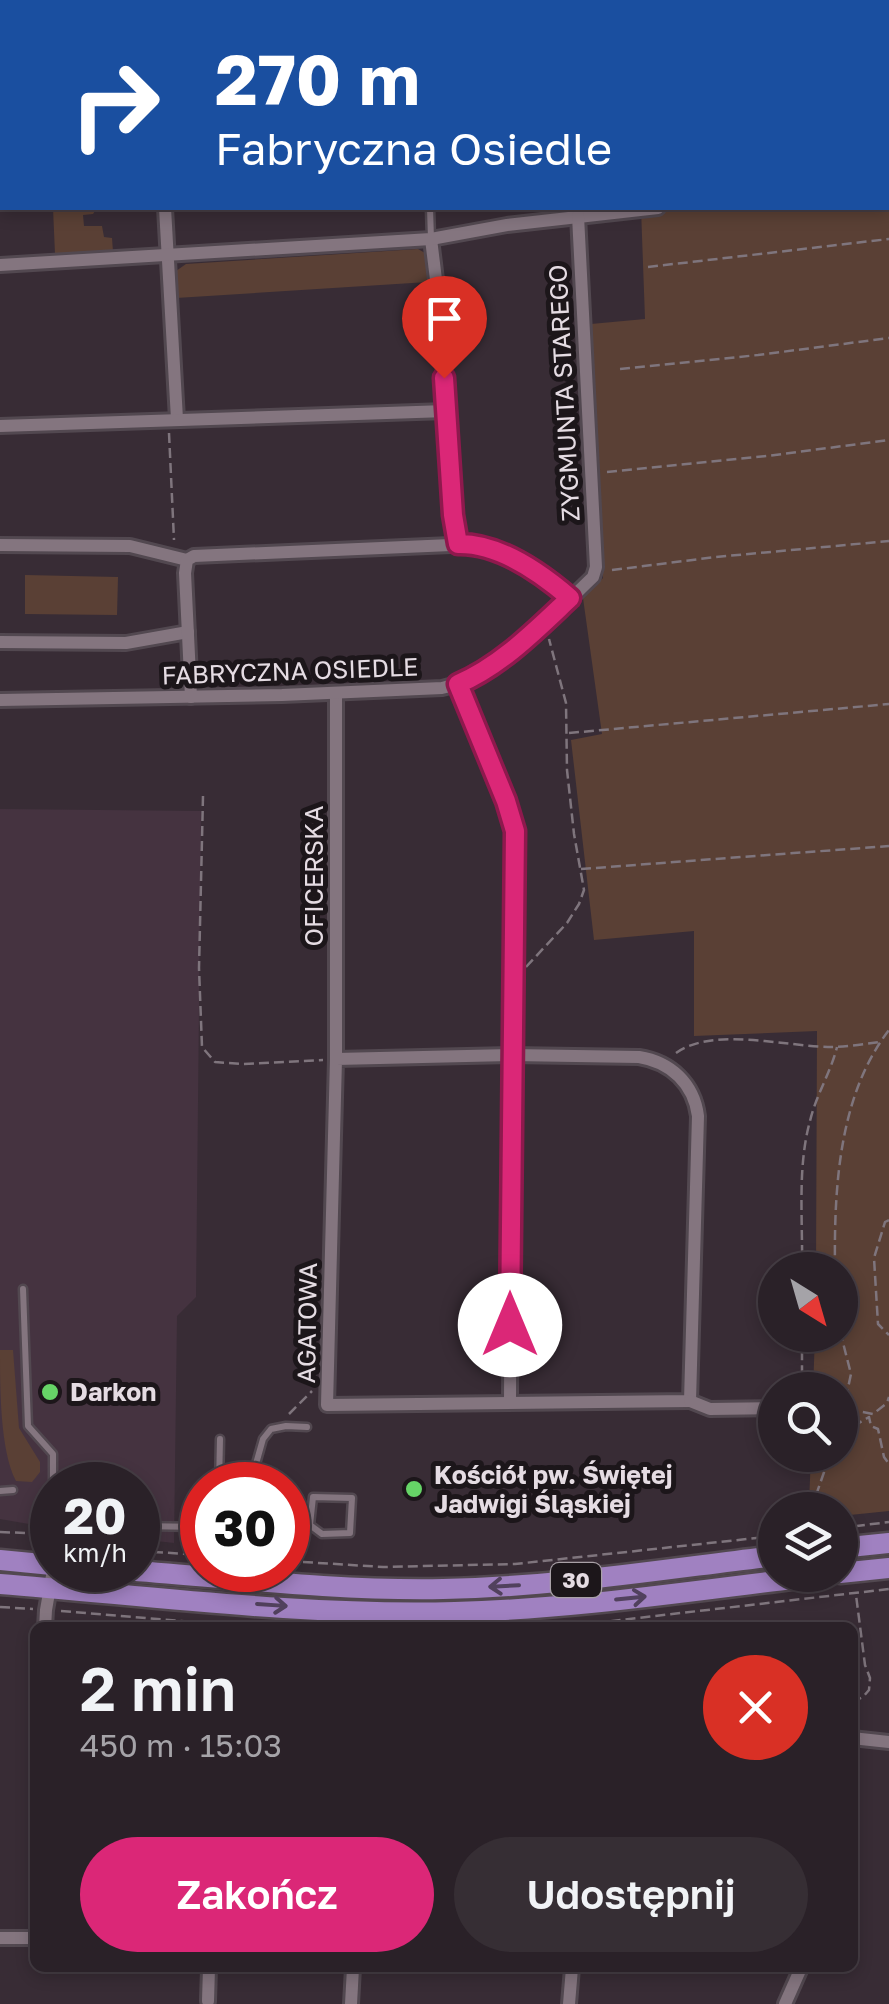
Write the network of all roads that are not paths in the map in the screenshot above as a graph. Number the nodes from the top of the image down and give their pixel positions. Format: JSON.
{"nodes":[{"id":1,"x":164,"y":210,"type":"edge"},
{"id":2,"x":430,"y":210,"type":"edge"},
{"id":3,"x":638,"y":210,"type":"edge"},
{"id":4,"x":578,"y":216,"type":"junction"},
{"id":5,"x":431,"y":239,"type":"junction"},
{"id":6,"x":168,"y":257,"type":"junction"},
{"id":7,"x":0,"y":266,"type":"edge"},
{"id":8,"x":446,"y":410,"type":"junction"},
{"id":9,"x":177,"y":419,"type":"junction"},
{"id":10,"x":0,"y":426,"type":"edge"},
{"id":11,"x":458,"y":544,"type":"junction"},
{"id":12,"x":0,"y":545,"type":"edge"},
{"id":13,"x":181,"y":558,"type":"junction"},
{"id":14,"x":596,"y":570,"type":"joint"},
{"id":15,"x":570,"y":598,"type":"junction"},
{"id":16,"x":188,"y":632,"type":"junction"},
{"id":17,"x":0,"y":642,"type":"edge"},
{"id":18,"x":458,"y":684,"type":"junction"},
{"id":19,"x":336,"y":693,"type":"junction"},
{"id":20,"x":192,"y":698,"type":"junction"},
{"id":21,"x":0,"y":700,"type":"edge"},
{"id":22,"x":512,"y":1055,"type":"junction"},
{"id":23,"x":336,"y":1059,"type":"junction"},
{"id":24,"x":23,"y":1289,"type":"dead end"},
{"id":25,"x":690,"y":1401,"type":"junction"},
{"id":26,"x":510,"y":1402,"type":"junction"},
{"id":27,"x":758,"y":1408,"type":"edge"},
{"id":28,"x":307,"y":1427,"type":"dead end"},
{"id":29,"x":220,"y":1439,"type":"dead end"},
{"id":30,"x":52,"y":1462,"type":"edge"},
{"id":31,"x":220,"y":1462,"type":"edge"},
{"id":32,"x":257,"y":1462,"type":"edge"},
{"id":33,"x":13,"y":1490,"type":"dead end"},
{"id":34,"x":0,"y":1492,"type":"edge"},
{"id":35,"x":310,"y":1525,"type":"joint"},
{"id":36,"x":889,"y":1543,"type":"edge"},
{"id":37,"x":858,"y":1546,"type":"edge"},
{"id":38,"x":758,"y":1558,"type":"edge"},
{"id":39,"x":0,"y":1560,"type":"edge"},
{"id":40,"x":30,"y":1568,"type":"edge"},
{"id":41,"x":889,"y":1568,"type":"edge"},
{"id":42,"x":858,"y":1571,"type":"edge"},
{"id":43,"x":160,"y":1573,"type":"edge"},
{"id":44,"x":30,"y":1578,"type":"edge"},
{"id":45,"x":758,"y":1583,"type":"edge"},
{"id":46,"x":0,"y":1584,"type":"edge"},
{"id":47,"x":160,"y":1588,"type":"edge"},
{"id":48,"x":49,"y":1592,"type":"edge"},
{"id":49,"x":46,"y":1622,"type":"edge"},
{"id":50,"x":858,"y":1739,"type":"edge"},
{"id":51,"x":889,"y":1742,"type":"edge"},
{"id":52,"x":0,"y":1938,"type":"edge"},
{"id":53,"x":30,"y":1938,"type":"edge"},
{"id":54,"x":208,"y":1972,"type":"edge"},
{"id":55,"x":353,"y":1972,"type":"edge"},
{"id":56,"x":572,"y":1972,"type":"edge"},
{"id":57,"x":799,"y":1972,"type":"edge"},
{"id":58,"x":208,"y":2001,"type":"dead end"},
{"id":59,"x":351,"y":2004,"type":"edge"},
{"id":60,"x":569,"y":2004,"type":"edge"},
{"id":61,"x":784,"y":2004,"type":"edge"}],
"edges":[{"from":1,"to":6,"type":"street"},
{"from":2,"to":5,"type":"lane"},
{"from":3,"to":4,"type":"street"},
{"from":4,"to":5,"type":"street"},
{"from":4,"to":14,"type":"street","name":"ZYGMUNTA STAREGO"},
{"from":5,"to":6,"type":"street"},
{"from":5,"to":8,"type":"street"},
{"from":6,"to":7,"type":"street"},
{"from":6,"to":9,"type":"street"},
{"from":8,"to":9,"type":"street"},
{"from":8,"to":11,"type":"street"},
{"from":9,"to":10,"type":"street"},
{"from":11,"to":13,"type":"street"},
{"from":11,"to":15,"type":"street"},
{"from":12,"to":13,"type":"street"},
{"from":13,"to":16,"type":"street"},
{"from":14,"to":15,"type":"street","name":"FABRYCZNA OSIEDLE"},
{"from":15,"to":18,"type":"street","name":"FABRYCZNA OSIEDLE"},
{"from":16,"to":17,"type":"street"},
{"from":16,"to":20,"type":"street"},
{"from":18,"to":19,"type":"street","name":"FABRYCZNA OSIEDLE"},
{"from":18,"to":22,"type":"street"},
{"from":19,"to":20,"type":"street","name":"FABRYCZNA OSIEDLE"},
{"from":19,"to":23,"type":"street","name":"OFICERSKA"},
{"from":20,"to":21,"type":"street","name":"FABRYCZNA OSIEDLE"},
{"from":22,"to":23,"type":"street"},
{"from":22,"to":25,"type":"street"},
{"from":22,"to":26,"type":"street"},
{"from":23,"to":26,"type":"street","name":"AGATOWA"},
{"from":24,"to":30,"type":"lane"},
{"from":25,"to":26,"type":"street","name":"AGATOWA"},
{"from":25,"to":27,"type":"street","name":"AGATOWA"},
{"from":28,"to":32,"type":"lane"},
{"from":29,"to":31,"type":"lane"},
{"from":33,"to":34,"type":"lane"},
{"from":35,"to":35,"type":"lane"},
{"from":36,"to":37,"type":"main road"},
{"from":38,"to":43,"type":"main road","number":"30","one_way":true},
{"from":39,"to":40,"type":"main road","number":"30"},
{"from":41,"to":42,"type":"main road"},
{"from":44,"to":46,"type":"main road","number":"30"},
{"from":47,"to":45,"type":"main road","number":"30","one_way":true},
{"from":48,"to":49,"type":"street"},
{"from":50,"to":51,"type":"street"},
{"from":52,"to":53,"type":"street"},
{"from":54,"to":58,"type":"street"},
{"from":55,"to":59,"type":"street"},
{"from":56,"to":60,"type":"street"},
{"from":57,"to":61,"type":"street"}]}
